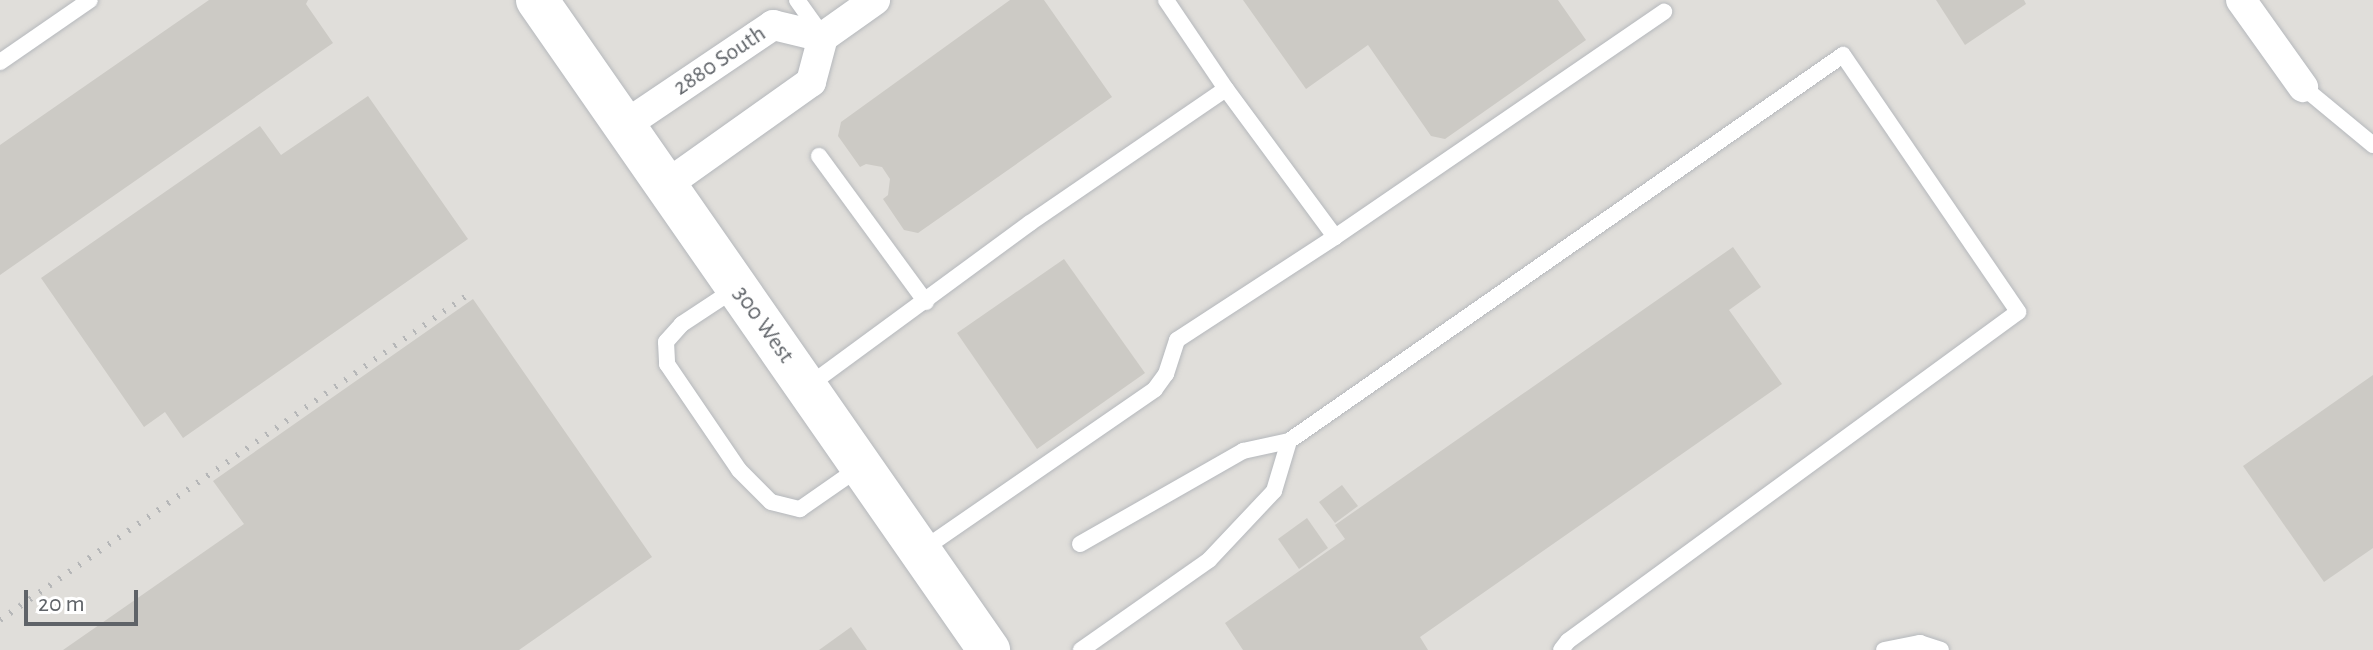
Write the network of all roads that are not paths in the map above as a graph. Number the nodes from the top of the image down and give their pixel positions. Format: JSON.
{"nodes":[{"id":1,"x":90,"y":0,"type":"edge"},
{"id":2,"x":537,"y":0,"type":"edge"},
{"id":3,"x":797,"y":0,"type":"edge"},
{"id":4,"x":875,"y":0,"type":"edge"},
{"id":5,"x":1166,"y":0,"type":"edge"},
{"id":6,"x":2241,"y":0,"type":"edge"},
{"id":7,"x":1664,"y":12,"type":"dead end"},
{"id":8,"x":823,"y":37,"type":"junction"},
{"id":9,"x":0,"y":62,"type":"edge"},
{"id":10,"x":2303,"y":87,"type":"joint"},
{"id":11,"x":1226,"y":89,"type":"junction"},
{"id":12,"x":625,"y":125,"type":"junction"},
{"id":13,"x":2373,"y":145,"type":"edge"},
{"id":14,"x":819,"y":156,"type":"dead end"},
{"id":15,"x":666,"y":185,"type":"junction"},
{"id":16,"x":1335,"y":237,"type":"junction"},
{"id":17,"x":737,"y":288,"type":"junction"},
{"id":18,"x":926,"y":302,"type":"junction"},
{"id":19,"x":807,"y":387,"type":"junction"},
{"id":20,"x":1289,"y":441,"type":"junction"},
{"id":21,"x":861,"y":467,"type":"junction"},
{"id":22,"x":1080,"y":544,"type":"dead end"},
{"id":23,"x":919,"y":552,"type":"junction"},
{"id":24,"x":989,"y":650,"type":"edge"},
{"id":25,"x":1081,"y":650,"type":"edge"},
{"id":26,"x":1561,"y":650,"type":"edge"},
{"id":27,"x":1884,"y":650,"type":"edge"},
{"id":28,"x":1941,"y":650,"type":"edge"}],
"edges":[{"from":1,"to":9,"type":"lane"},
{"from":2,"to":12,"type":"main road","name":"300 West"},
{"from":3,"to":8,"type":"lane"},
{"from":4,"to":8,"type":"street"},
{"from":5,"to":11,"type":"lane"},
{"from":6,"to":10,"type":"street"},
{"from":7,"to":16,"type":"lane"},
{"from":8,"to":12,"type":"street","name":"2880 South"},
{"from":8,"to":15,"type":"street"},
{"from":10,"to":13,"type":"lane"},
{"from":11,"to":16,"type":"lane"},
{"from":11,"to":18,"type":"lane"},
{"from":12,"to":15,"type":"main road","name":"300 West"},
{"from":14,"to":18,"type":"lane"},
{"from":15,"to":17,"type":"main road","name":"300 West"},
{"from":16,"to":23,"type":"lane"},
{"from":17,"to":19,"type":"main road","name":"300 West"},
{"from":17,"to":21,"type":"lane"},
{"from":18,"to":19,"type":"lane"},
{"from":19,"to":21,"type":"main road","name":"300 West"},
{"from":20,"to":22,"type":"lane"},
{"from":20,"to":25,"type":"lane"},
{"from":20,"to":26,"type":"lane"},
{"from":21,"to":23,"type":"main road","name":"300 West"},
{"from":23,"to":24,"type":"main road","name":"300 West"},
{"from":27,"to":28,"type":"lane"}]}
